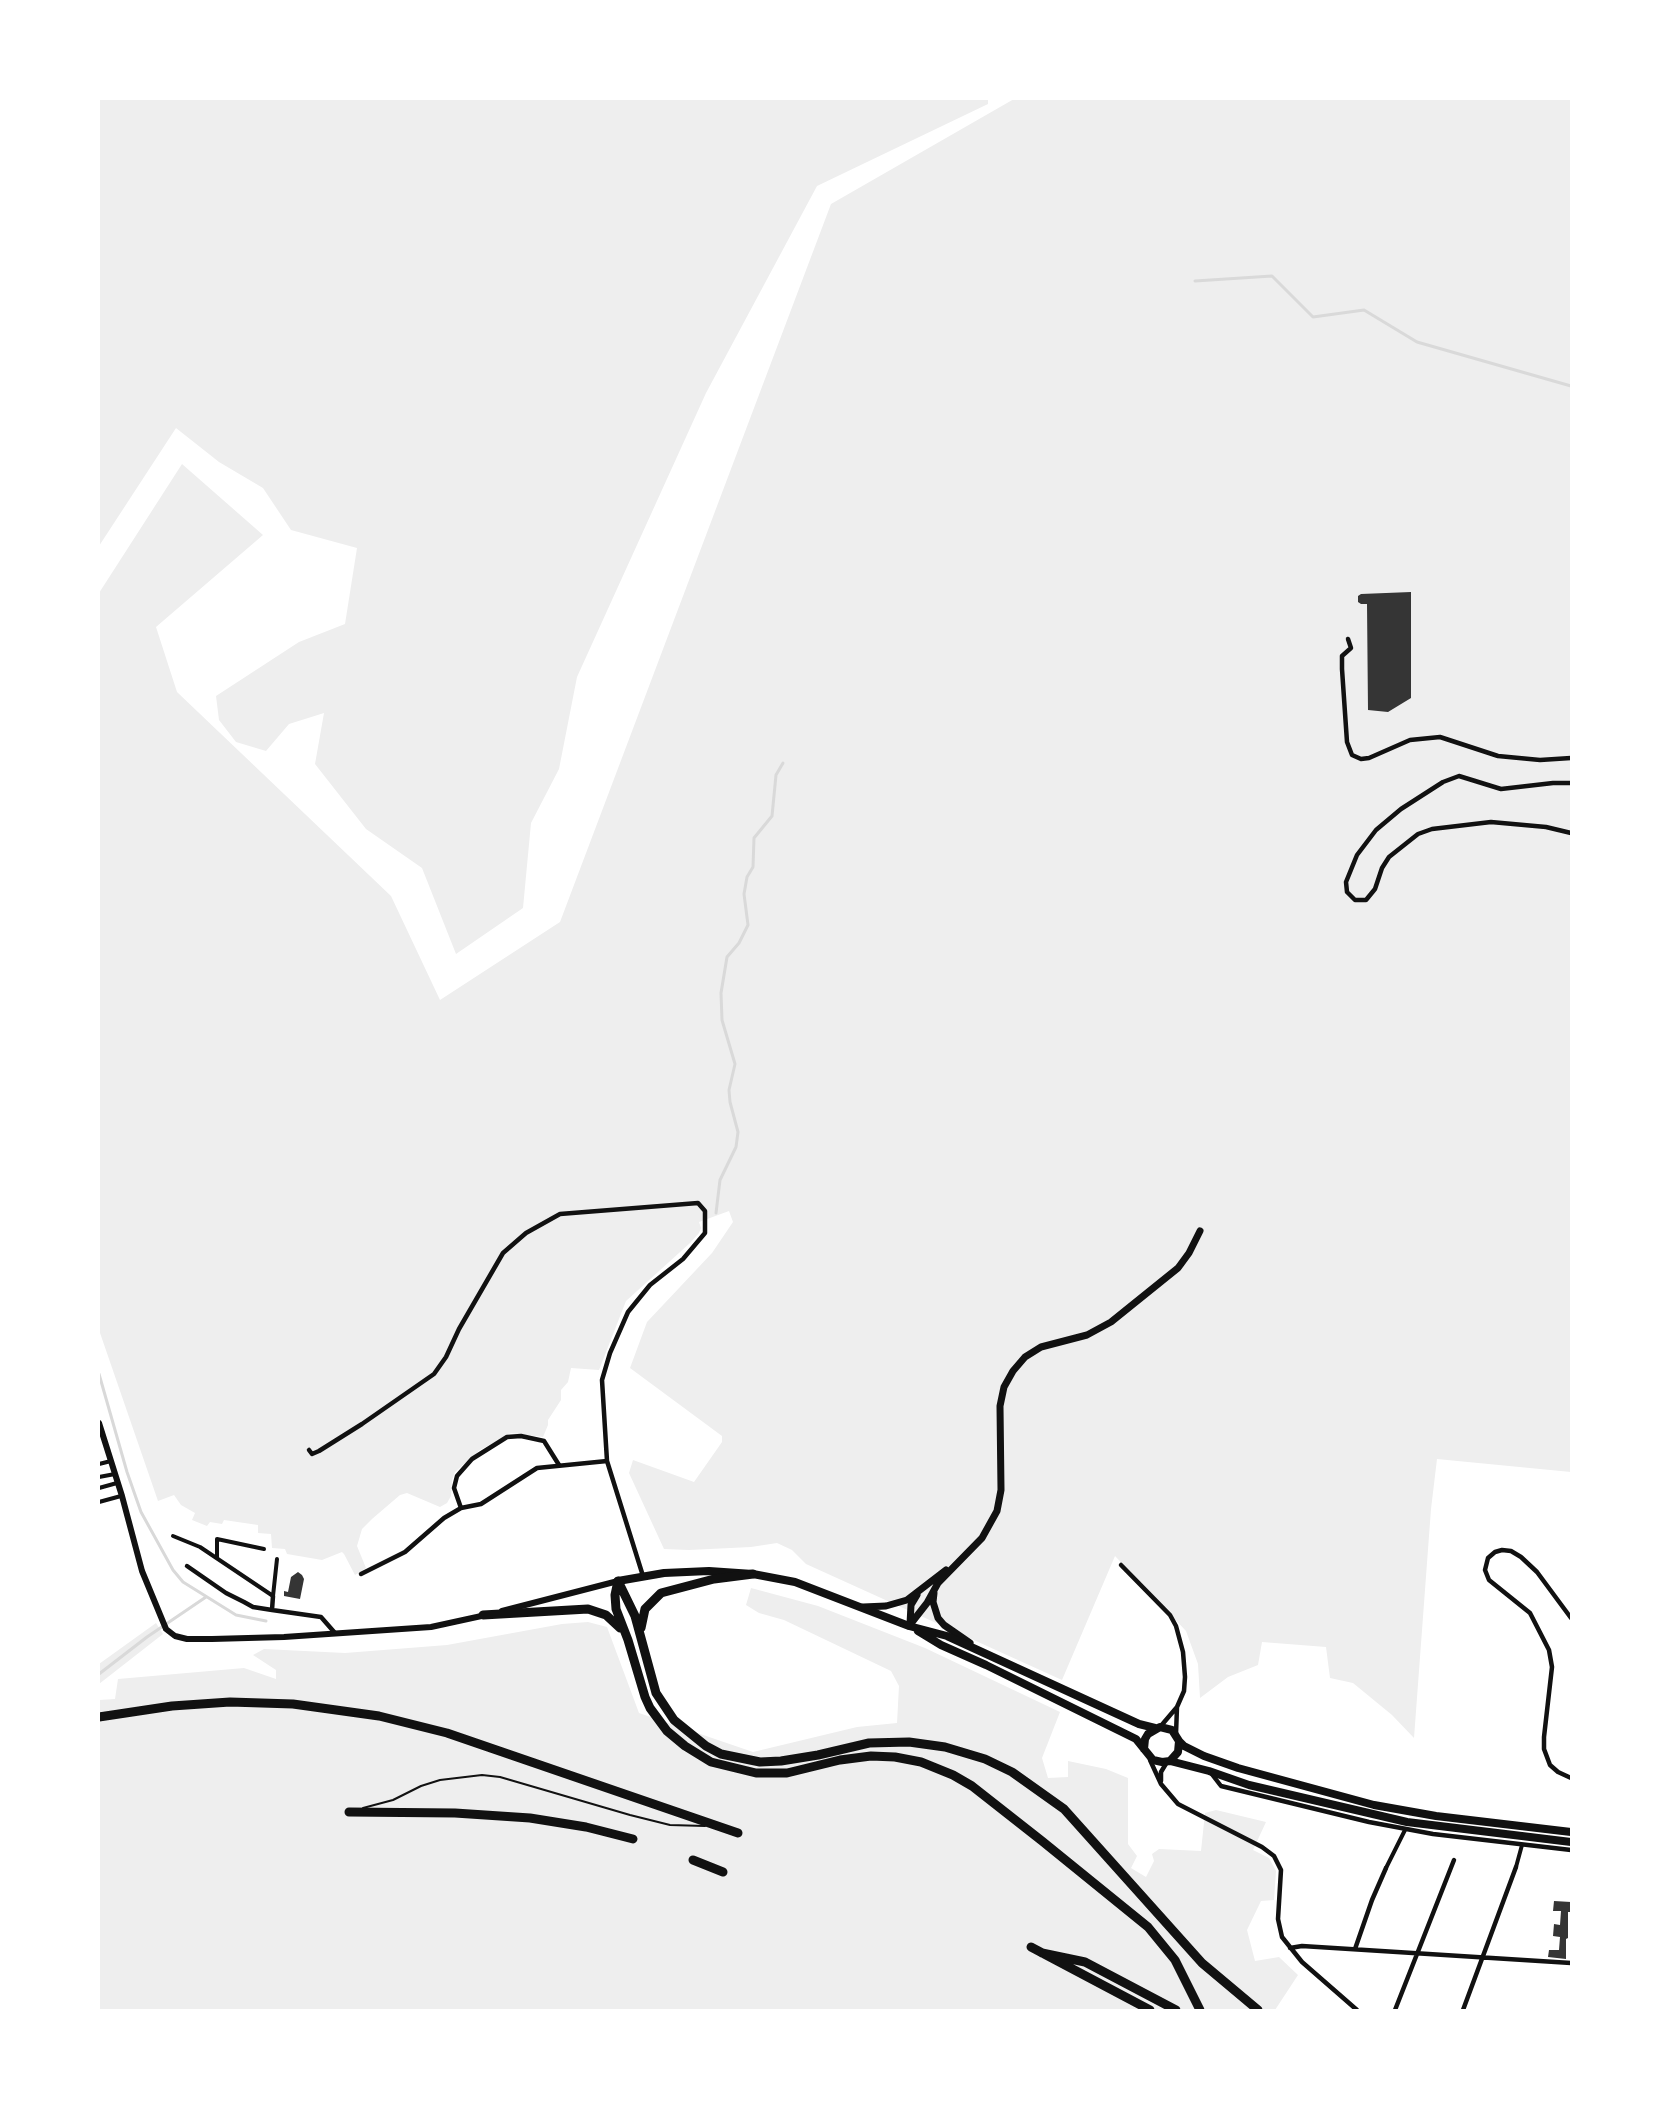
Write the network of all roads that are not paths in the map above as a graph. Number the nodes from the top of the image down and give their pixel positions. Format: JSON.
{"nodes":[{"id":1,"x":1348,"y":639,"type":"dead end"},
{"id":2,"x":1571,"y":758,"type":"edge"},
{"id":3,"x":1571,"y":783,"type":"edge"},
{"id":4,"x":1571,"y":833,"type":"edge"},
{"id":5,"x":1200,"y":1231,"type":"dead end"},
{"id":6,"x":99,"y":1423,"type":"edge"},
{"id":7,"x":309,"y":1450,"type":"dead end"},
{"id":8,"x":111,"y":1460,"type":"junction"},
{"id":9,"x":607,"y":1461,"type":"junction"},
{"id":10,"x":99,"y":1464,"type":"edge"},
{"id":11,"x":559,"y":1466,"type":"junction"},
{"id":12,"x":116,"y":1473,"type":"junction"},
{"id":13,"x":99,"y":1477,"type":"edge"},
{"id":14,"x":118,"y":1482,"type":"junction"},
{"id":15,"x":99,"y":1488,"type":"edge"},
{"id":16,"x":122,"y":1496,"type":"junction"},
{"id":17,"x":99,"y":1502,"type":"edge"},
{"id":18,"x":461,"y":1508,"type":"junction"},
{"id":19,"x":173,"y":1536,"type":"dead end"},
{"id":20,"x":264,"y":1550,"type":"dead end"},
{"id":21,"x":217,"y":1558,"type":"junction"},
{"id":22,"x":277,"y":1559,"type":"dead end"},
{"id":23,"x":958,"y":1561,"type":"junction"},
{"id":24,"x":1121,"y":1565,"type":"dead end"},
{"id":25,"x":187,"y":1566,"type":"dead end"},
{"id":26,"x":361,"y":1574,"type":"dead end"},
{"id":27,"x":753,"y":1574,"type":"junction"},
{"id":28,"x":643,"y":1576,"type":"junction"},
{"id":29,"x":618,"y":1581,"type":"junction"},
{"id":30,"x":934,"y":1591,"type":"junction"},
{"id":31,"x":918,"y":1592,"type":"junction"},
{"id":32,"x":273,"y":1596,"type":"junction"},
{"id":33,"x":863,"y":1607,"type":"junction"},
{"id":34,"x":272,"y":1610,"type":"junction"},
{"id":35,"x":483,"y":1615,"type":"junction"},
{"id":36,"x":1571,"y":1618,"type":"edge"},
{"id":37,"x":909,"y":1626,"type":"junction"},
{"id":38,"x":335,"y":1633,"type":"junction"},
{"id":39,"x":641,"y":1636,"type":"junction"},
{"id":40,"x":628,"y":1640,"type":"junction"},
{"id":41,"x":992,"y":1658,"type":"junction"},
{"id":42,"x":1177,"y":1707,"type":"junction"},
{"id":43,"x":99,"y":1717,"type":"edge"},
{"id":44,"x":1158,"y":1727,"type":"junction"},
{"id":45,"x":1178,"y":1738,"type":"junction"},
{"id":46,"x":1144,"y":1749,"type":"junction"},
{"id":47,"x":1149,"y":1757,"type":"junction"},
{"id":48,"x":819,"y":1760,"type":"junction"},
{"id":49,"x":1168,"y":1761,"type":"junction"},
{"id":50,"x":1209,"y":1771,"type":"junction"},
{"id":51,"x":1571,"y":1778,"type":"edge"},
{"id":52,"x":1161,"y":1784,"type":"junction"},
{"id":53,"x":349,"y":1812,"type":"joint"},
{"id":54,"x":719,"y":1827,"type":"junction"},
{"id":55,"x":1405,"y":1830,"type":"junction"},
{"id":56,"x":1571,"y":1832,"type":"edge"},
{"id":57,"x":738,"y":1833,"type":"dead end"},
{"id":58,"x":633,"y":1839,"type":"dead end"},
{"id":59,"x":1571,"y":1842,"type":"edge"},
{"id":60,"x":1522,"y":1845,"type":"junction"},
{"id":61,"x":1571,"y":1850,"type":"edge"},
{"id":62,"x":693,"y":1860,"type":"dead end"},
{"id":63,"x":1454,"y":1860,"type":"dead end"},
{"id":64,"x":1515,"y":1867,"type":"joint"},
{"id":65,"x":1386,"y":1868,"type":"joint"},
{"id":66,"x":723,"y":1872,"type":"dead end"},
{"id":67,"x":1031,"y":1947,"type":"dead end"},
{"id":68,"x":1290,"y":1948,"type":"junction"},
{"id":69,"x":1355,"y":1949,"type":"junction"},
{"id":70,"x":1042,"y":1953,"type":"junction"},
{"id":71,"x":1417,"y":1954,"type":"junction"},
{"id":72,"x":1482,"y":1958,"type":"junction"},
{"id":73,"x":1571,"y":1963,"type":"edge"},
{"id":74,"x":1150,"y":2010,"type":"edge"},
{"id":75,"x":1176,"y":2010,"type":"edge"},
{"id":76,"x":1200,"y":2010,"type":"edge"},
{"id":77,"x":1257,"y":2010,"type":"edge"},
{"id":78,"x":1357,"y":2010,"type":"edge"},
{"id":79,"x":1395,"y":2010,"type":"edge"},
{"id":80,"x":1463,"y":2010,"type":"edge"}],
"edges":[{"from":1,"to":2,"type":"street"},
{"from":3,"to":4,"type":"street"},
{"from":5,"to":23,"type":"main road"},
{"from":6,"to":8,"type":"street"},
{"from":7,"to":9,"type":"street"},
{"from":8,"to":10,"type":"street"},
{"from":8,"to":12,"type":"street"},
{"from":9,"to":11,"type":"street"},
{"from":9,"to":28,"type":"street"},
{"from":11,"to":18,"type":"street"},
{"from":11,"to":18,"type":"street"},
{"from":12,"to":13,"type":"street"},
{"from":12,"to":14,"type":"street"},
{"from":14,"to":15,"type":"street"},
{"from":14,"to":16,"type":"street"},
{"from":16,"to":17,"type":"street"},
{"from":16,"to":38,"type":"street"},
{"from":18,"to":26,"type":"street"},
{"from":19,"to":21,"type":"street"},
{"from":20,"to":21,"type":"street"},
{"from":21,"to":32,"type":"street"},
{"from":22,"to":32,"type":"street"},
{"from":23,"to":30,"type":"main road"},
{"from":23,"to":31,"type":"main road"},
{"from":24,"to":42,"type":"street"},
{"from":25,"to":34,"type":"street"},
{"from":27,"to":28,"type":"main road"},
{"from":27,"to":33,"type":"main road"},
{"from":27,"to":39,"type":"highway"},
{"from":28,"to":29,"type":"main road"},
{"from":29,"to":35,"type":"street"},
{"from":29,"to":39,"type":"highway"},
{"from":29,"to":40,"type":"highway"},
{"from":30,"to":37,"type":"main road"},
{"from":30,"to":41,"type":"main road"},
{"from":31,"to":33,"type":"main road"},
{"from":31,"to":37,"type":"main road"},
{"from":32,"to":34,"type":"street"},
{"from":33,"to":37,"type":"main road"},
{"from":34,"to":38,"type":"street"},
{"from":35,"to":38,"type":"street"},
{"from":35,"to":40,"type":"highway"},
{"from":36,"to":51,"type":"street"},
{"from":37,"to":41,"type":"main road"},
{"from":37,"to":46,"type":"main road"},
{"from":39,"to":48,"type":"highway"},
{"from":40,"to":48,"type":"highway"},
{"from":41,"to":44,"type":"main road"},
{"from":42,"to":44,"type":"street"},
{"from":42,"to":45,"type":"street"},
{"from":43,"to":54,"type":"highway"},
{"from":44,"to":45,"type":"main road"},
{"from":44,"to":46,"type":"main road"},
{"from":45,"to":49,"type":"main road"},
{"from":45,"to":56,"type":"main road"},
{"from":46,"to":47,"type":"main road"},
{"from":47,"to":49,"type":"main road"},
{"from":47,"to":52,"type":"street"},
{"from":48,"to":76,"type":"highway"},
{"from":48,"to":77,"type":"highway"},
{"from":49,"to":50,"type":"main road"},
{"from":49,"to":52,"type":"street"},
{"from":50,"to":55,"type":"street"},
{"from":50,"to":59,"type":"main road"},
{"from":52,"to":68,"type":"street"},
{"from":53,"to":54,"type":"lane"},
{"from":53,"to":58,"type":"highway"},
{"from":54,"to":57,"type":"highway"},
{"from":55,"to":60,"type":"street"},
{"from":55,"to":65,"type":"street"},
{"from":60,"to":61,"type":"street"},
{"from":60,"to":64,"type":"street"},
{"from":62,"to":66,"type":"highway"},
{"from":63,"to":71,"type":"street"},
{"from":64,"to":72,"type":"street"},
{"from":65,"to":69,"type":"street"},
{"from":67,"to":70,"type":"highway"},
{"from":68,"to":69,"type":"street"},
{"from":68,"to":78,"type":"street"},
{"from":69,"to":71,"type":"street"},
{"from":70,"to":74,"type":"highway"},
{"from":70,"to":75,"type":"highway"},
{"from":71,"to":72,"type":"street"},
{"from":71,"to":79,"type":"street"},
{"from":72,"to":73,"type":"street"},
{"from":72,"to":80,"type":"street"}]}
